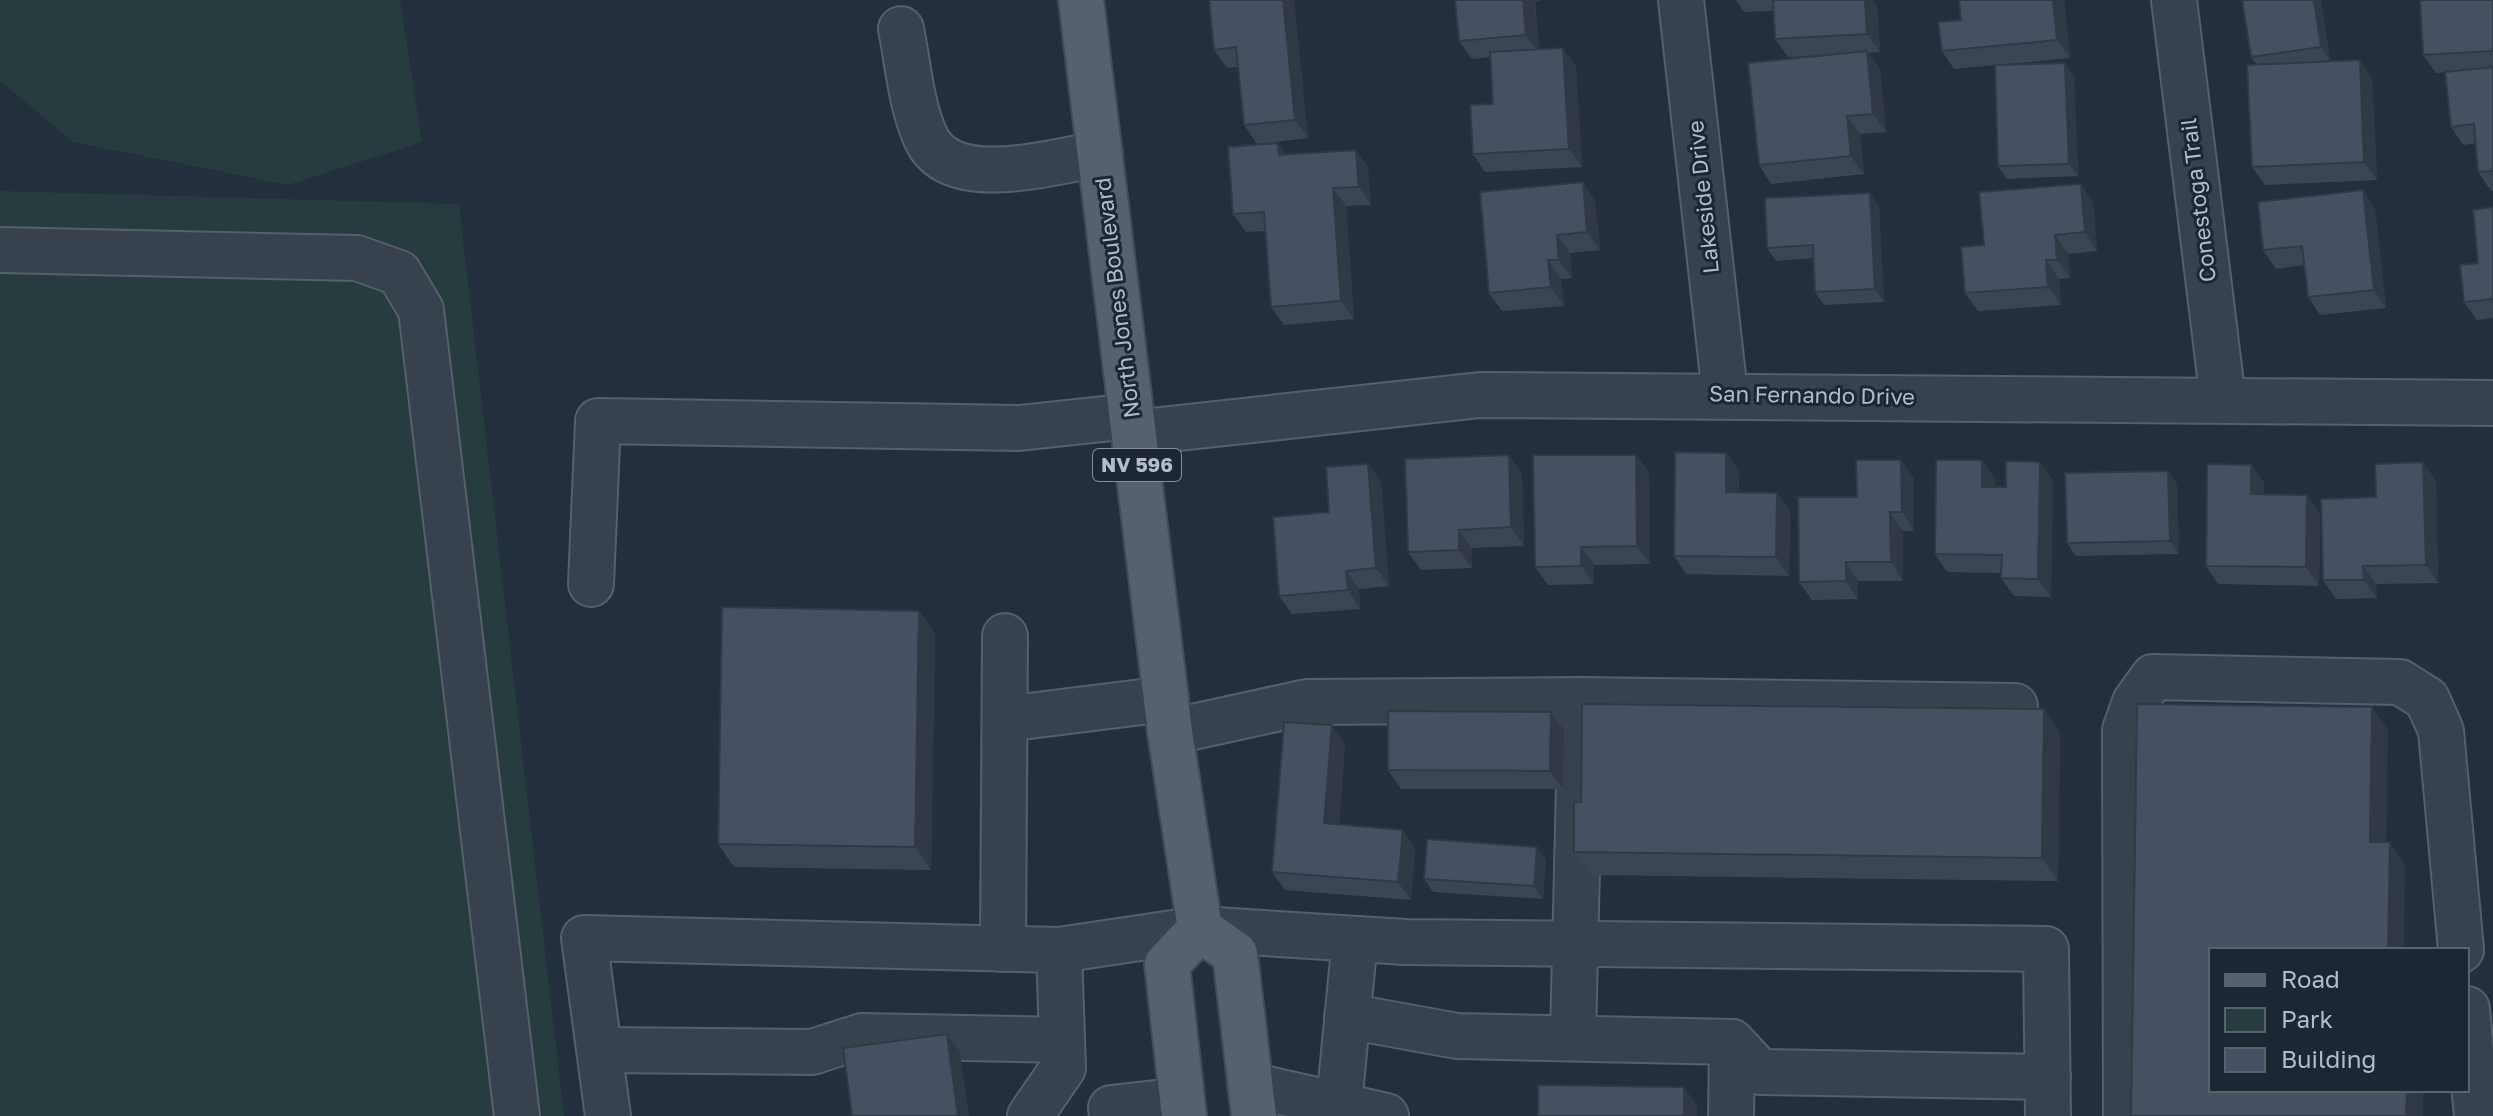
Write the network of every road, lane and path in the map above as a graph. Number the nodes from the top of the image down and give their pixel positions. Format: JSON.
{"nodes":[{"id":1,"x":1081,"y":0,"type":"edge"},
{"id":2,"x":1681,"y":0,"type":"edge"},
{"id":3,"x":2174,"y":0,"type":"edge"},
{"id":4,"x":901,"y":29,"type":"dead end"},
{"id":5,"x":1100,"y":154,"type":"junction"},
{"id":6,"x":0,"y":250,"type":"edge"},
{"id":7,"x":1725,"y":394,"type":"junction"},
{"id":8,"x":2223,"y":400,"type":"junction"},
{"id":9,"x":2493,"y":403,"type":"edge"},
{"id":10,"x":1132,"y":425,"type":"junction"},
{"id":11,"x":591,"y":584,"type":"dead end"},
{"id":12,"x":1005,"y":636,"type":"dead end"},
{"id":13,"x":1581,"y":700,"type":"junction"},
{"id":14,"x":2015,"y":706,"type":"edge"},
{"id":15,"x":1168,"y":716,"type":"junction"},
{"id":16,"x":1005,"y":719,"type":"junction"},
{"id":17,"x":1200,"y":929,"type":"junction"},
{"id":18,"x":1355,"y":939,"type":"junction"},
{"id":19,"x":1574,"y":945,"type":"junction"},
{"id":20,"x":2461,"y":948,"type":"edge"},
{"id":21,"x":1003,"y":949,"type":"junction"},
{"id":22,"x":1059,"y":950,"type":"junction"},
{"id":23,"x":1347,"y":1016,"type":"junction"},
{"id":24,"x":2469,"y":1030,"type":"edge"},
{"id":25,"x":1573,"y":1037,"type":"junction"},
{"id":26,"x":1732,"y":1042,"type":"junction"},
{"id":27,"x":600,"y":1050,"type":"junction"},
{"id":28,"x":1063,"y":1054,"type":"junction"},
{"id":29,"x":2048,"y":1096,"type":"edge"},
{"id":30,"x":1252,"y":1101,"type":"edge"},
{"id":31,"x":1339,"y":1104,"type":"junction"},
{"id":32,"x":1183,"y":1108,"type":"edge"},
{"id":33,"x":1111,"y":1112,"type":"edge"},
{"id":34,"x":517,"y":1116,"type":"edge"},
{"id":35,"x":608,"y":1116,"type":"edge"},
{"id":36,"x":1030,"y":1116,"type":"edge"},
{"id":37,"x":1386,"y":1116,"type":"edge"},
{"id":38,"x":1731,"y":1116,"type":"edge"},
{"id":39,"x":2126,"y":1116,"type":"edge"},
{"id":40,"x":2477,"y":1116,"type":"edge"}],
"edges":[{"from":1,"to":5,"type":"main road","name":"North Jones Boulevard","number":"NV 596"},
{"from":2,"to":7,"type":"street","name":"Lakeside Drive"},
{"from":3,"to":8,"type":"street","name":"Conestoga Trail"},
{"from":4,"to":5,"type":"street"},
{"from":5,"to":10,"type":"main road","name":"North Jones Boulevard","number":"NV 596"},
{"from":6,"to":34,"type":"street"},
{"from":7,"to":8,"type":"street","name":"San Fernando Drive"},
{"from":7,"to":10,"type":"street","name":"San Fernando Drive"},
{"from":8,"to":9,"type":"street","name":"San Fernando Drive"},
{"from":10,"to":11,"type":"street","name":"San Fernando Drive"},
{"from":10,"to":15,"type":"main road","name":"North Jones Boulevard","number":"NV 596"},
{"from":12,"to":16,"type":"street"},
{"from":13,"to":14,"type":"street"},
{"from":13,"to":15,"type":"street"},
{"from":13,"to":19,"type":"street"},
{"from":15,"to":16,"type":"street"},
{"from":15,"to":17,"type":"main road","name":"North Jones Boulevard","number":"NV 596"},
{"from":16,"to":21,"type":"street"},
{"from":17,"to":18,"type":"street"},
{"from":17,"to":22,"type":"street"},
{"from":17,"to":30,"type":"main road"},
{"from":17,"to":32,"type":"main road"},
{"from":18,"to":19,"type":"street"},
{"from":18,"to":23,"type":"street"},
{"from":19,"to":25,"type":"street"},
{"from":19,"to":29,"type":"street"},
{"from":20,"to":39,"type":"street"},
{"from":21,"to":22,"type":"street"},
{"from":21,"to":27,"type":"street"},
{"from":22,"to":28,"type":"street"},
{"from":23,"to":25,"type":"street"},
{"from":23,"to":31,"type":"street"},
{"from":24,"to":40,"type":"street"},
{"from":25,"to":26,"type":"street"},
{"from":26,"to":29,"type":"street"},
{"from":26,"to":38,"type":"street"},
{"from":27,"to":28,"type":"street"},
{"from":27,"to":35,"type":"street"},
{"from":28,"to":33,"type":"street"},
{"from":28,"to":36,"type":"street"},
{"from":30,"to":31,"type":"street"},
{"from":31,"to":37,"type":"street"},
{"from":32,"to":33,"type":"street"}]}
